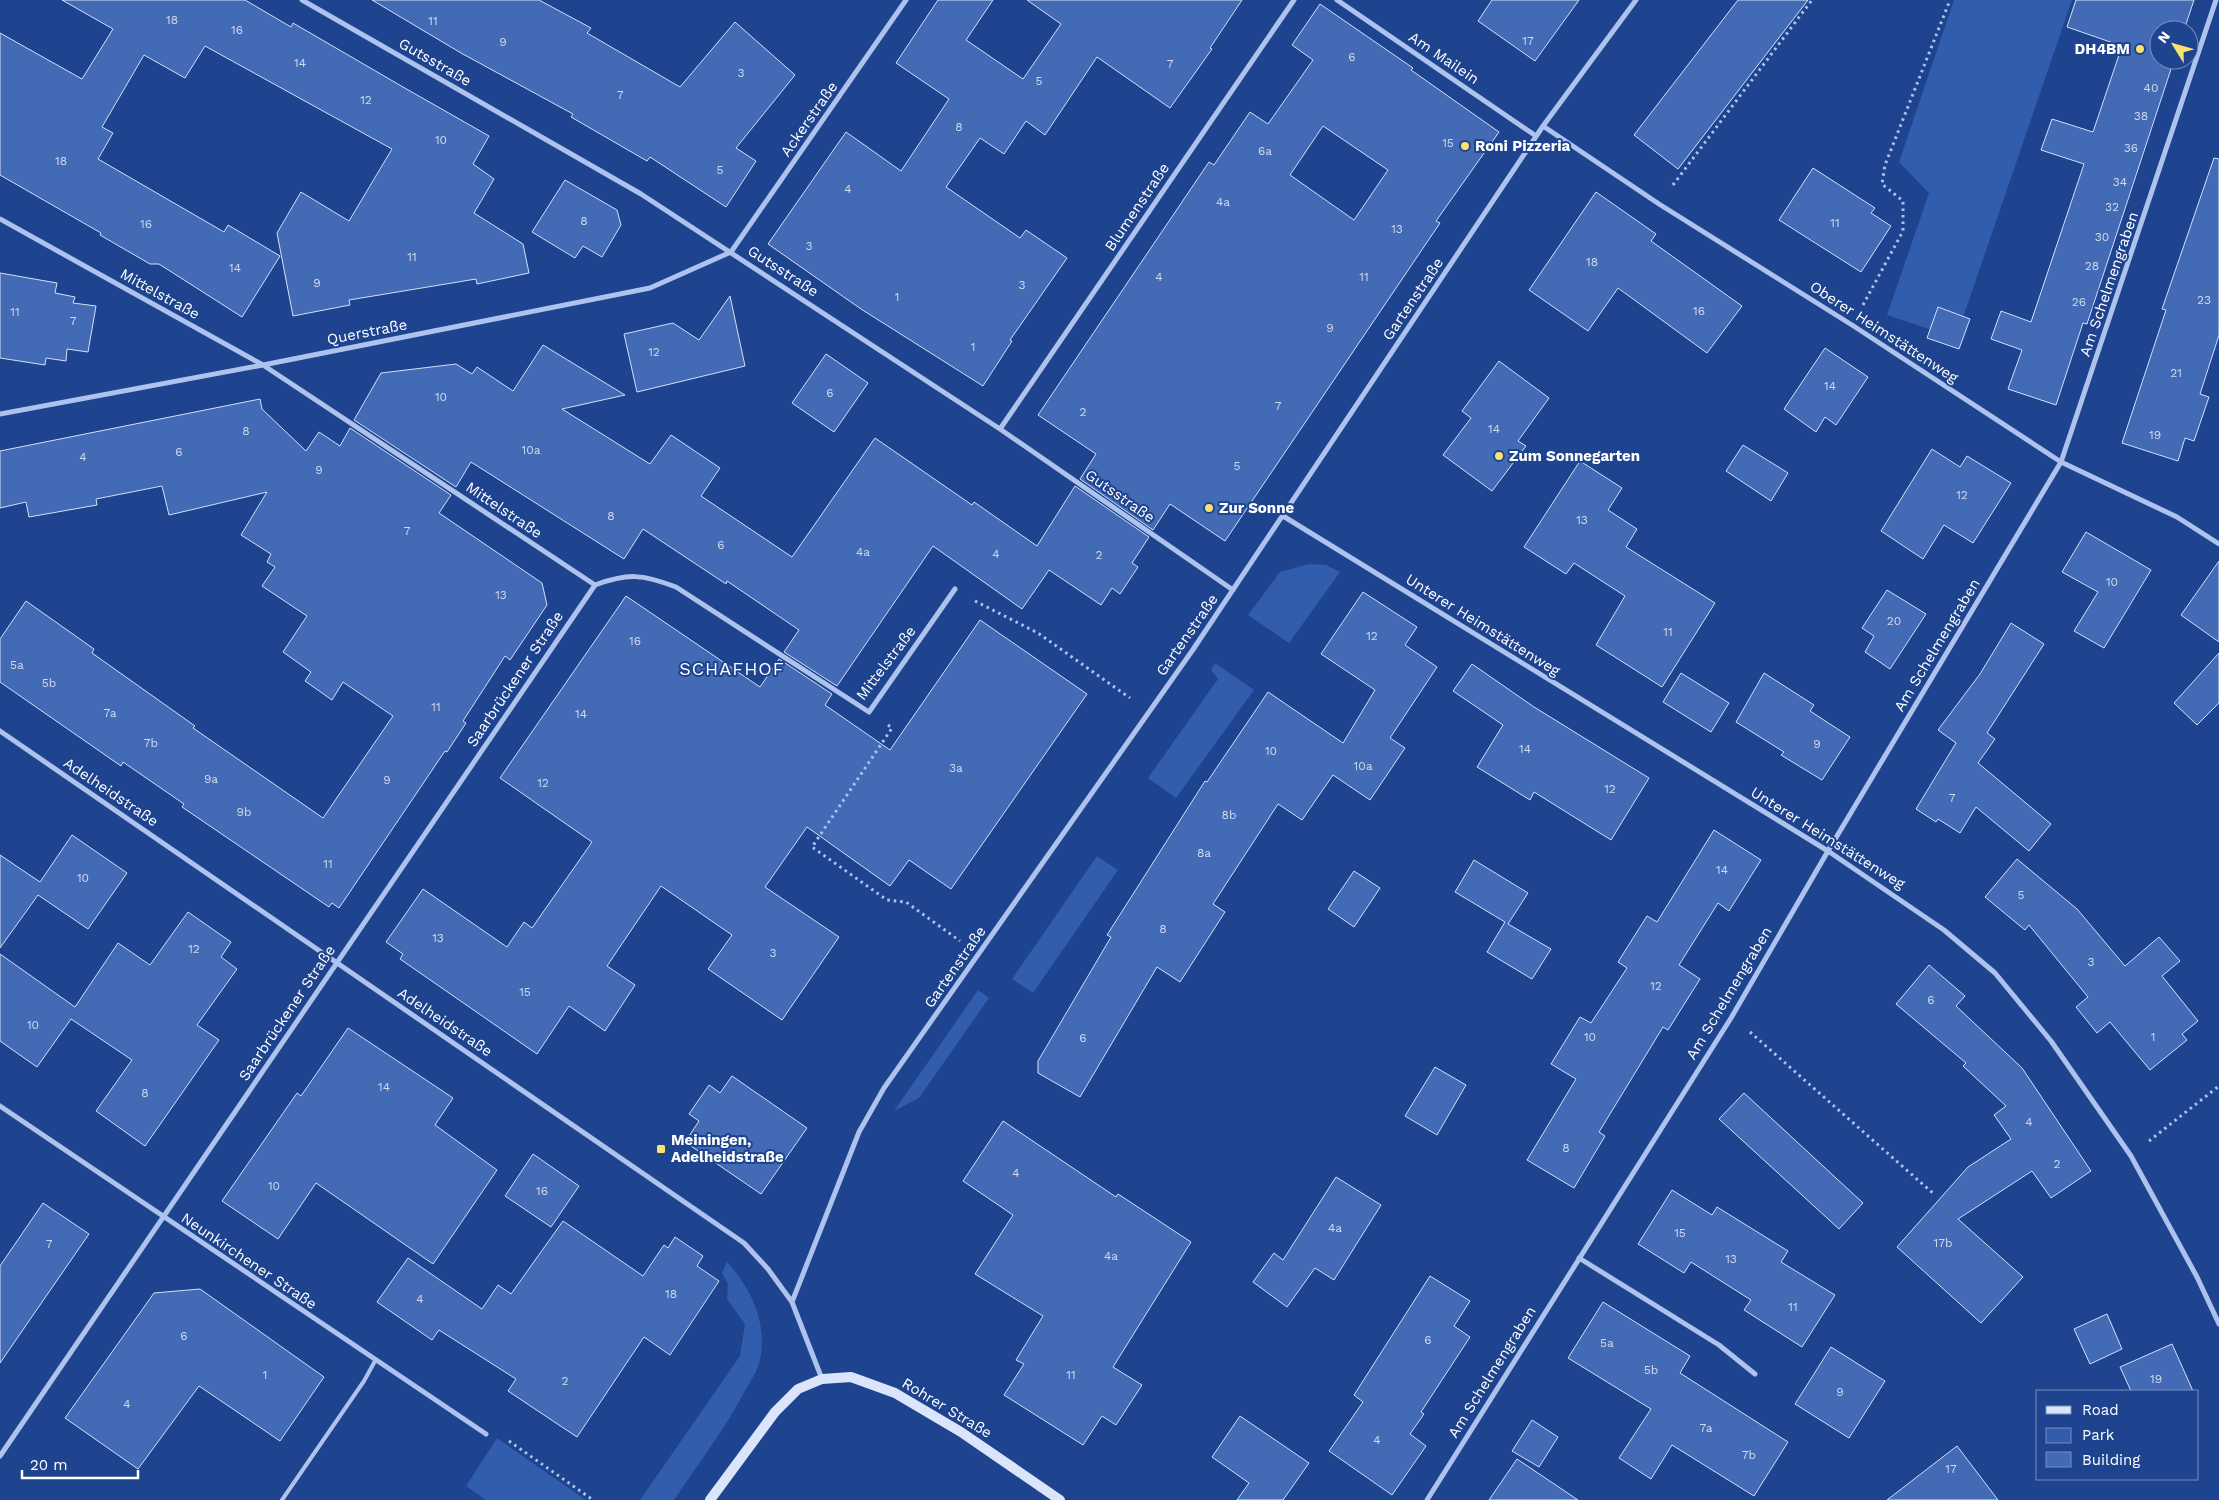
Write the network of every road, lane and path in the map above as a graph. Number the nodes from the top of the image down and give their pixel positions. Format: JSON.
{"nodes":[{"id":1,"x":302,"y":0,"type":"edge"},
{"id":2,"x":906,"y":0,"type":"edge"},
{"id":3,"x":1294,"y":0,"type":"edge"},
{"id":4,"x":1337,"y":0,"type":"edge"},
{"id":5,"x":1636,"y":0,"type":"edge"},
{"id":6,"x":1812,"y":0,"type":"edge"},
{"id":7,"x":1950,"y":0,"type":"edge"},
{"id":8,"x":2216,"y":0,"type":"edge"},
{"id":9,"x":1543,"y":126,"type":"junction"},
{"id":10,"x":1536,"y":136,"type":"junction"},
{"id":11,"x":1659,"y":204,"type":"junction"},
{"id":12,"x":0,"y":219,"type":"edge"},
{"id":13,"x":732,"y":252,"type":"junction"},
{"id":14,"x":1852,"y":325,"type":"junction"},
{"id":15,"x":263,"y":365,"type":"junction"},
{"id":16,"x":0,"y":414,"type":"edge"},
{"id":17,"x":1000,"y":429,"type":"junction"},
{"id":18,"x":2062,"y":462,"type":"junction"},
{"id":19,"x":1283,"y":516,"type":"junction"},
{"id":20,"x":2219,"y":544,"type":"edge"},
{"id":21,"x":595,"y":585,"type":"junction"},
{"id":22,"x":955,"y":589,"type":"joint"},
{"id":23,"x":1233,"y":590,"type":"junction"},
{"id":24,"x":1148,"y":711,"type":"junction"},
{"id":25,"x":869,"y":712,"type":"junction"},
{"id":26,"x":0,"y":731,"type":"edge"},
{"id":27,"x":1828,"y":851,"type":"junction"},
{"id":28,"x":979,"y":954,"type":"junction"},
{"id":29,"x":337,"y":963,"type":"junction"},
{"id":30,"x":1731,"y":1018,"type":"junction"},
{"id":31,"x":2219,"y":1086,"type":"edge"},
{"id":32,"x":0,"y":1106,"type":"edge"},
{"id":33,"x":2131,"y":1156,"type":"junction"},
{"id":34,"x":1935,"y":1196,"type":"dead end"},
{"id":35,"x":162,"y":1216,"type":"junction"},
{"id":36,"x":1580,"y":1258,"type":"junction"},
{"id":37,"x":792,"y":1302,"type":"junction"},
{"id":38,"x":2219,"y":1324,"type":"edge"},
{"id":39,"x":375,"y":1361,"type":"junction"},
{"id":40,"x":1755,"y":1374,"type":"dead end"},
{"id":41,"x":822,"y":1379,"type":"junction"},
{"id":42,"x":486,"y":1434,"type":"joint"},
{"id":43,"x":0,"y":1456,"type":"edge"},
{"id":44,"x":282,"y":1500,"type":"edge"},
{"id":45,"x":593,"y":1500,"type":"edge"},
{"id":46,"x":710,"y":1500,"type":"edge"},
{"id":47,"x":1060,"y":1500,"type":"edge"},
{"id":48,"x":1427,"y":1500,"type":"edge"}],
"edges":[{"from":1,"to":13,"type":"street","name":"Gutsstraße"},
{"from":2,"to":13,"type":"street","name":"Ackerstraße"},
{"from":3,"to":17,"type":"street","name":"Blumenstraße"},
{"from":4,"to":10,"type":"street","name":"Am Mailein"},
{"from":5,"to":9,"type":"street","name":"Gartenstraße"},
{"from":6,"to":11,"type":"path"},
{"from":7,"to":14,"type":"path"},
{"from":8,"to":18,"type":"street","name":"Am Schelmengraben"},
{"from":9,"to":10,"type":"street","name":"Gartenstraße"},
{"from":9,"to":11,"type":"street","name":"Oberer Heimstättenweg"},
{"from":10,"to":19,"type":"street","name":"Gartenstraße"},
{"from":11,"to":14,"type":"street","name":"Oberer Heimstättenweg"},
{"from":12,"to":15,"type":"street","name":"Mittelstraße"},
{"from":13,"to":15,"type":"street","name":"Querstraße"},
{"from":13,"to":17,"type":"street","name":"Gutsstraße"},
{"from":14,"to":18,"type":"street","name":"Oberer Heimstättenweg"},
{"from":15,"to":16,"type":"street","name":"Querstraße"},
{"from":15,"to":21,"type":"street","name":"Mittelstraße"},
{"from":17,"to":23,"type":"street","name":"Gutsstraße"},
{"from":18,"to":20,"type":"street","name":"Oberer Heimstättenweg"},
{"from":18,"to":27,"type":"street","name":"Am Schelmengraben"},
{"from":19,"to":23,"type":"street","name":"Gartenstraße"},
{"from":19,"to":27,"type":"street","name":"Unterer Heimstättenweg"},
{"from":21,"to":25,"type":"street","name":"Mittelstraße"},
{"from":21,"to":29,"type":"street","name":"Saarbrückener Straße"},
{"from":22,"to":24,"type":"path"},
{"from":22,"to":25,"type":"street","name":"Mittelstraße"},
{"from":23,"to":24,"type":"street","name":"Gartenstraße"},
{"from":24,"to":28,"type":"street","name":"Gartenstraße"},
{"from":25,"to":28,"type":"path"},
{"from":26,"to":29,"type":"street","name":"Adelheidstraße"},
{"from":27,"to":30,"type":"street","name":"Am Schelmengraben"},
{"from":27,"to":33,"type":"street","name":"Unterer Heimstättenweg"},
{"from":28,"to":37,"type":"street","name":"Gartenstraße"},
{"from":29,"to":35,"type":"street","name":"Saarbrückener Straße"},
{"from":29,"to":37,"type":"street","name":"Adelheidstraße"},
{"from":30,"to":34,"type":"path"},
{"from":30,"to":36,"type":"street","name":"Am Schelmengraben"},
{"from":31,"to":33,"type":"path"},
{"from":32,"to":35,"type":"street","name":"Neunkirchener Straße"},
{"from":33,"to":38,"type":"street","name":"Unterer Heimstättenweg"},
{"from":35,"to":39,"type":"street","name":"Neunkirchener Straße"},
{"from":35,"to":43,"type":"street","name":"Saarbrückener Straße"},
{"from":36,"to":40,"type":"street"},
{"from":36,"to":48,"type":"street","name":"Am Schelmengraben"},
{"from":37,"to":41,"type":"street","name":"Adelheidstraße"},
{"from":39,"to":42,"type":"street","name":"Neunkirchener Straße"},
{"from":39,"to":44,"type":"lane"},
{"from":41,"to":46,"type":"main road","name":"Rohrer Straße"},
{"from":41,"to":47,"type":"main road","name":"Rohrer Straße"},
{"from":42,"to":45,"type":"path"}]}
